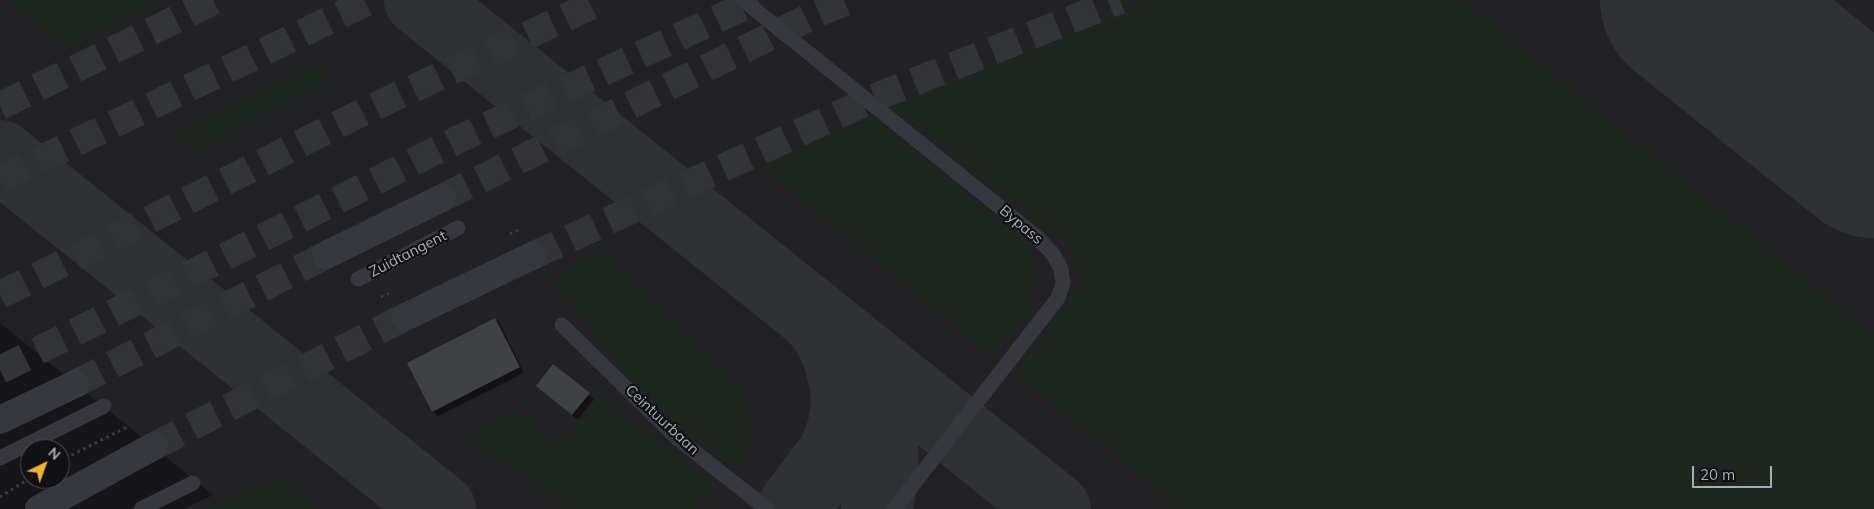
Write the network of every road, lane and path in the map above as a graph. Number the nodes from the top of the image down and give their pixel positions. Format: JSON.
{"nodes":[{"id":1,"x":742,"y":0,"type":"edge"},
{"id":2,"x":442,"y":198,"type":"tunnel mouth"},
{"id":3,"x":458,"y":228,"type":"dead end"},
{"id":4,"x":326,"y":254,"type":"tunnel mouth"},
{"id":5,"x":532,"y":256,"type":"tunnel mouth"},
{"id":6,"x":358,"y":279,"type":"dead end"},
{"id":7,"x":405,"y":317,"type":"tunnel mouth"},
{"id":8,"x":562,"y":325,"type":"dead end"},
{"id":9,"x":75,"y":384,"type":"tunnel mouth"},
{"id":10,"x":104,"y":406,"type":"dead end"},
{"id":11,"x":0,"y":420,"type":"edge"},
{"id":12,"x":128,"y":426,"type":"dead end"},
{"id":13,"x":154,"y":446,"type":"tunnel mouth"},
{"id":14,"x":70,"y":456,"type":"edge"},
{"id":15,"x":0,"y":458,"type":"edge"},
{"id":16,"x":193,"y":483,"type":"dead end"},
{"id":17,"x":20,"y":484,"type":"edge"},
{"id":18,"x":0,"y":497,"type":"edge"},
{"id":19,"x":39,"y":509,"type":"edge"},
{"id":20,"x":141,"y":509,"type":"edge"},
{"id":21,"x":767,"y":509,"type":"edge"},
{"id":22,"x":894,"y":509,"type":"edge"}],
"edges":[{"from":1,"to":22,"type":"lane","name":"Bypass"},
{"from":2,"to":4,"type":"street"},
{"from":3,"to":6,"type":"lane","name":"Zuidtangent"},
{"from":5,"to":7,"type":"street"},
{"from":8,"to":21,"type":"lane","name":"Ceintuurbaan"},
{"from":9,"to":11,"type":"street"},
{"from":10,"to":15,"type":"lane"},
{"from":12,"to":14,"type":"path"},
{"from":13,"to":19,"type":"street"},
{"from":16,"to":20,"type":"lane"},
{"from":17,"to":18,"type":"path"}]}
